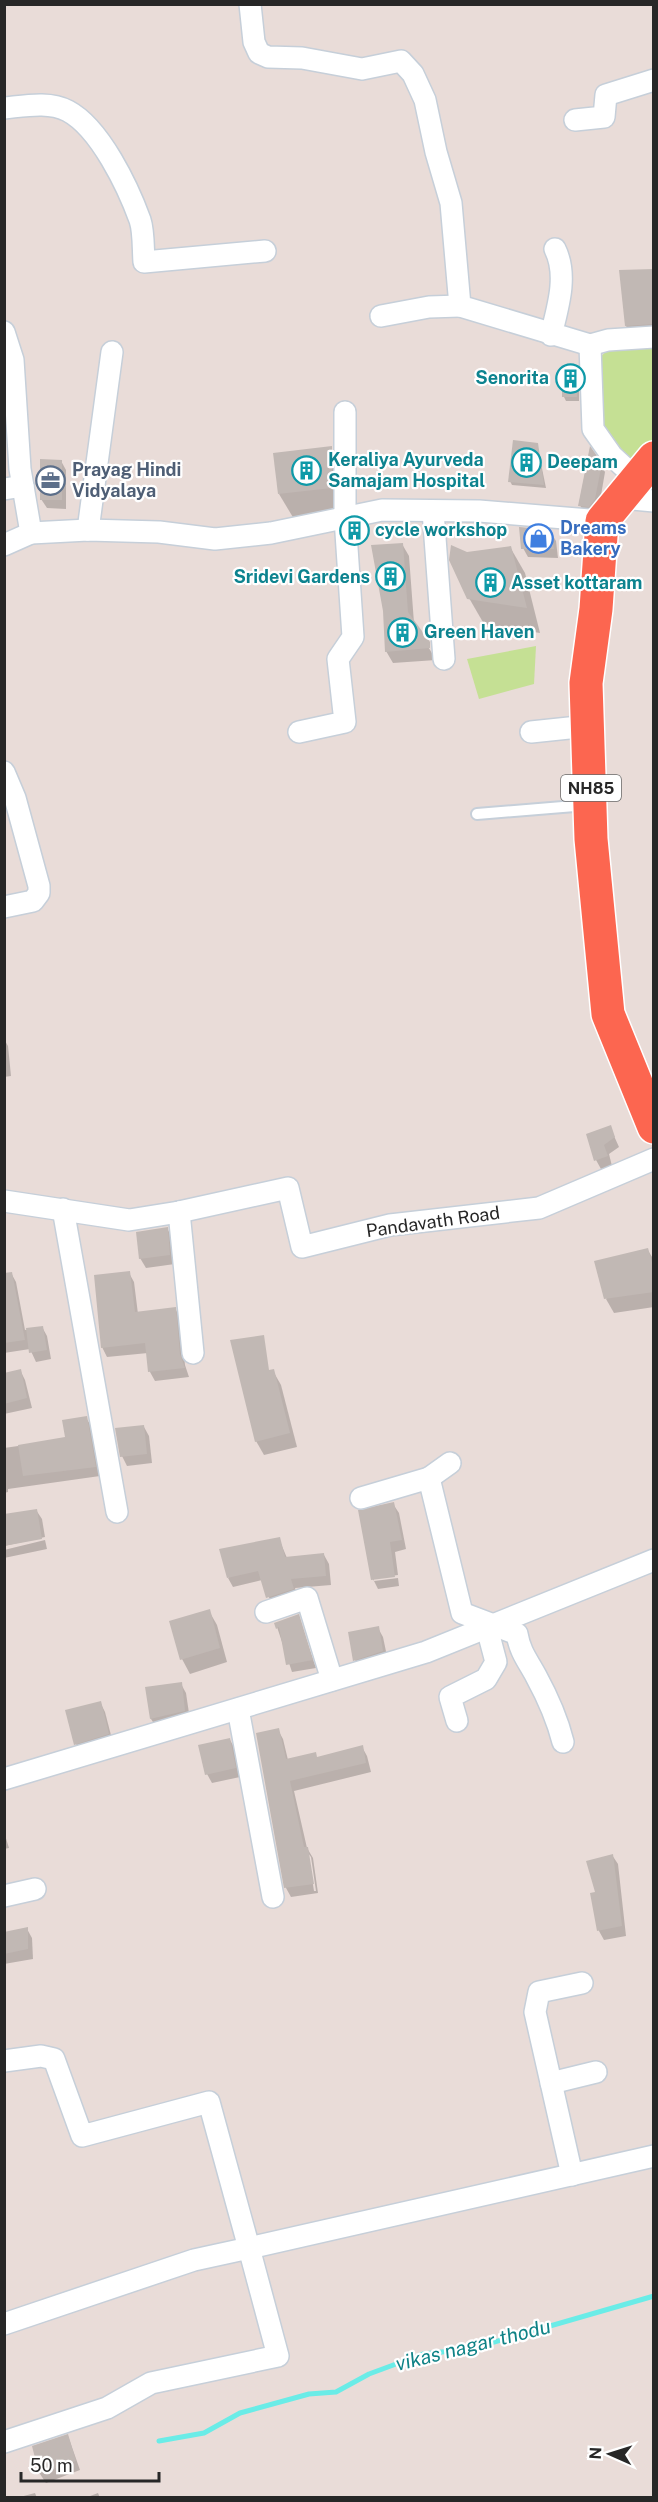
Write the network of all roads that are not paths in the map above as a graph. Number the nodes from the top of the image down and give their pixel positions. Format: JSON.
{"nodes":[{"id":1,"x":250,"y":4,"type":"edge"},
{"id":2,"x":654,"y":80,"type":"edge"},
{"id":3,"x":4,"y":108,"type":"edge"},
{"id":4,"x":575,"y":120,"type":"dead end"},
{"id":5,"x":555,"y":249,"type":"dead end"},
{"id":6,"x":265,"y":251,"type":"dead end"},
{"id":7,"x":460,"y":306,"type":"junction"},
{"id":8,"x":381,"y":316,"type":"dead end"},
{"id":9,"x":4,"y":332,"type":"edge"},
{"id":10,"x":551,"y":335,"type":"junction"},
{"id":11,"x":654,"y":337,"type":"edge"},
{"id":12,"x":590,"y":345,"type":"junction"},
{"id":13,"x":112,"y":352,"type":"dead end"},
{"id":14,"x":345,"y":412,"type":"dead end"},
{"id":15,"x":14,"y":488,"type":"edge"},
{"id":16,"x":634,"y":491,"type":"edge"},
{"id":17,"x":433,"y":511,"type":"junction"},
{"id":18,"x":345,"y":518,"type":"junction"},
{"id":19,"x":88,"y":530,"type":"junction"},
{"id":20,"x":32,"y":533,"type":"junction"},
{"id":21,"x":4,"y":545,"type":"edge"},
{"id":22,"x":444,"y":659,"type":"dead end"},
{"id":23,"x":588,"y":726,"type":"junction"},
{"id":24,"x":299,"y":732,"type":"dead end"},
{"id":25,"x":531,"y":732,"type":"dead end"},
{"id":26,"x":4,"y":772,"type":"edge"},
{"id":27,"x":591,"y":804,"type":"junction"},
{"id":28,"x":477,"y":814,"type":"dead end"},
{"id":29,"x":4,"y":907,"type":"edge"},
{"id":30,"x":654,"y":1127,"type":"edge"},
{"id":31,"x":654,"y":1160,"type":"edge"},
{"id":32,"x":4,"y":1201,"type":"edge"},
{"id":33,"x":63,"y":1209,"type":"junction"},
{"id":34,"x":180,"y":1212,"type":"junction"},
{"id":35,"x":193,"y":1353,"type":"dead end"},
{"id":36,"x":450,"y":1463,"type":"dead end"},
{"id":37,"x":429,"y":1478,"type":"junction"},
{"id":38,"x":361,"y":1498,"type":"dead end"},
{"id":39,"x":117,"y":1512,"type":"dead end"},
{"id":40,"x":654,"y":1560,"type":"edge"},
{"id":41,"x":266,"y":1612,"type":"dead end"},
{"id":42,"x":491,"y":1626,"type":"junction"},
{"id":43,"x":332,"y":1680,"type":"junction"},
{"id":44,"x":238,"y":1709,"type":"junction"},
{"id":45,"x":457,"y":1721,"type":"dead end"},
{"id":46,"x":562,"y":1742,"type":"dead end"},
{"id":47,"x":4,"y":1779,"type":"edge"},
{"id":48,"x":35,"y":1889,"type":"dead end"},
{"id":49,"x":4,"y":1896,"type":"edge"},
{"id":50,"x":273,"y":1897,"type":"dead end"},
{"id":51,"x":582,"y":1983,"type":"dead end"},
{"id":52,"x":4,"y":2061,"type":"edge"},
{"id":53,"x":596,"y":2072,"type":"dead end"},
{"id":54,"x":551,"y":2083,"type":"junction"},
{"id":55,"x":654,"y":2156,"type":"edge"},
{"id":56,"x":572,"y":2175,"type":"junction"},
{"id":57,"x":249,"y":2248,"type":"junction"},
{"id":58,"x":4,"y":2324,"type":"edge"},
{"id":59,"x":4,"y":2442,"type":"edge"}],
"edges":[{"from":1,"to":7,"type":"street"},
{"from":2,"to":4,"type":"street"},
{"from":3,"to":6,"type":"street"},
{"from":5,"to":10,"type":"street"},
{"from":7,"to":8,"type":"street"},
{"from":7,"to":10,"type":"street"},
{"from":9,"to":15,"type":"street"},
{"from":10,"to":12,"type":"street"},
{"from":11,"to":12,"type":"street"},
{"from":12,"to":16,"type":"street"},
{"from":13,"to":19,"type":"street"},
{"from":14,"to":18,"type":"street"},
{"from":15,"to":20,"type":"street"},
{"from":16,"to":17,"type":"street"},
{"from":16,"to":23,"type":"highway","number":"NH85"},
{"from":17,"to":18,"type":"street"},
{"from":17,"to":22,"type":"street"},
{"from":18,"to":19,"type":"street"},
{"from":18,"to":24,"type":"street"},
{"from":19,"to":20,"type":"street"},
{"from":20,"to":21,"type":"street"},
{"from":23,"to":25,"type":"street"},
{"from":23,"to":27,"type":"highway","number":"NH85"},
{"from":26,"to":29,"type":"street"},
{"from":27,"to":28,"type":"lane"},
{"from":27,"to":30,"type":"highway","number":"NH85"},
{"from":31,"to":34,"type":"street","name":"Pandavath Road"},
{"from":32,"to":33,"type":"street","name":"Pandavath Road"},
{"from":33,"to":34,"type":"street","name":"Pandavath Road"},
{"from":33,"to":39,"type":"street"},
{"from":34,"to":35,"type":"street"},
{"from":36,"to":37,"type":"street"},
{"from":37,"to":38,"type":"street"},
{"from":37,"to":42,"type":"street"},
{"from":40,"to":42,"type":"street"},
{"from":41,"to":43,"type":"street"},
{"from":42,"to":43,"type":"street"},
{"from":42,"to":45,"type":"street"},
{"from":42,"to":46,"type":"street"},
{"from":43,"to":44,"type":"street"},
{"from":44,"to":47,"type":"street"},
{"from":44,"to":50,"type":"street"},
{"from":48,"to":49,"type":"street"},
{"from":51,"to":54,"type":"street"},
{"from":52,"to":57,"type":"street"},
{"from":53,"to":54,"type":"street"},
{"from":54,"to":56,"type":"street"},
{"from":55,"to":56,"type":"street"},
{"from":56,"to":57,"type":"street"},
{"from":57,"to":58,"type":"street"},
{"from":57,"to":59,"type":"street"}]}
